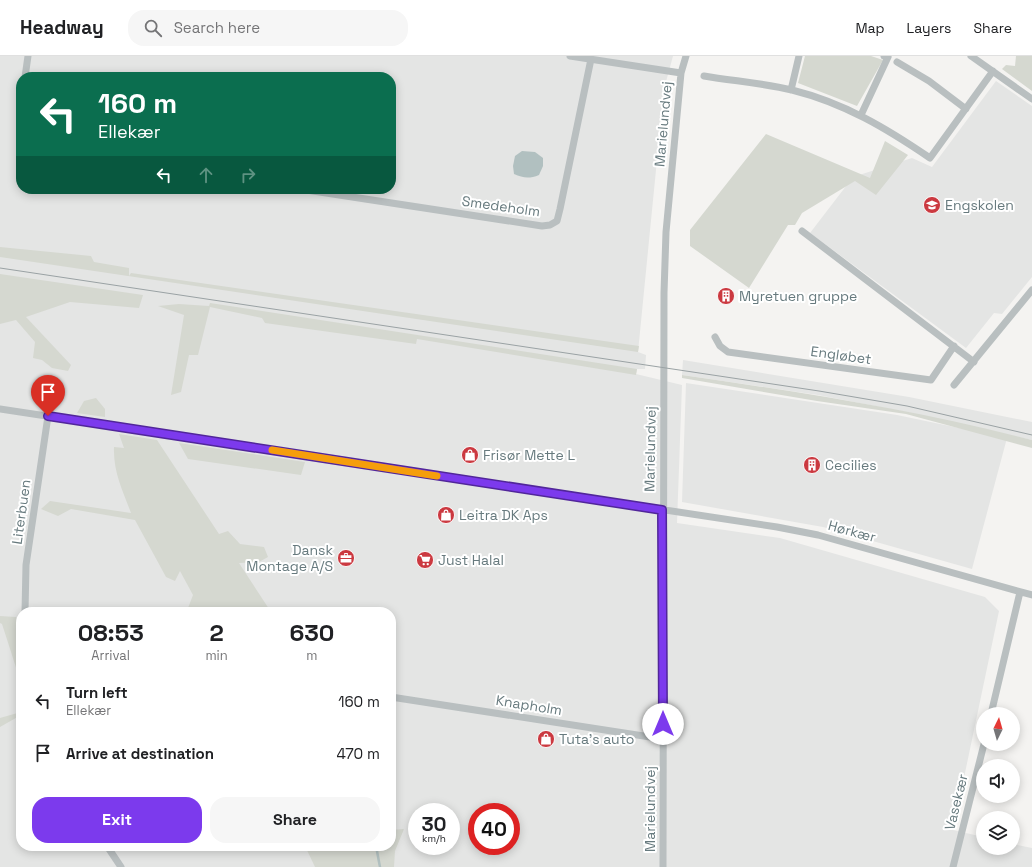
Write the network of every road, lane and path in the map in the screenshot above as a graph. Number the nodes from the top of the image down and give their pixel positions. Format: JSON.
{"nodes":[{"id":1,"x":28,"y":56,"type":"edge"},
{"id":2,"x":570,"y":56,"type":"edge"},
{"id":3,"x":686,"y":56,"type":"edge"},
{"id":4,"x":799,"y":56,"type":"edge"},
{"id":5,"x":884,"y":56,"type":"edge"},
{"id":6,"x":971,"y":56,"type":"edge"},
{"id":7,"x":591,"y":59,"type":"junction"},
{"id":8,"x":897,"y":62,"type":"dead end"},
{"id":9,"x":993,"y":71,"type":"junction"},
{"id":10,"x":26,"y":72,"type":"edge"},
{"id":11,"x":681,"y":73,"type":"junction"},
{"id":12,"x":704,"y":76,"type":"dead end"},
{"id":13,"x":791,"y":90,"type":"junction"},
{"id":14,"x":1032,"y":99,"type":"edge"},
{"id":15,"x":966,"y":109,"type":"junction"},
{"id":16,"x":860,"y":115,"type":"junction"},
{"id":17,"x":333,"y":194,"type":"edge"},
{"id":18,"x":802,"y":231,"type":"dead end"},
{"id":19,"x":1032,"y":290,"type":"edge"},
{"id":20,"x":715,"y":337,"type":"dead end"},
{"id":21,"x":954,"y":346,"type":"junction"},
{"id":22,"x":974,"y":362,"type":"junction"},
{"id":23,"x":954,"y":384,"type":"dead end"},
{"id":24,"x":0,"y":409,"type":"edge"},
{"id":25,"x":48,"y":416,"type":"junction"},
{"id":26,"x":662,"y":510,"type":"junction"},
{"id":27,"x":1020,"y":592,"type":"junction"},
{"id":28,"x":1032,"y":595,"type":"edge"},
{"id":29,"x":25,"y":607,"type":"edge"},
{"id":30,"x":396,"y":698,"type":"edge"},
{"id":31,"x":993,"y":707,"type":"edge"},
{"id":32,"x":663,"y":739,"type":"junction"},
{"id":33,"x":982,"y":751,"type":"edge"},
{"id":34,"x":111,"y":851,"type":"edge"},
{"id":35,"x":120,"y":867,"type":"edge"},
{"id":36,"x":663,"y":867,"type":"edge"},
{"id":37,"x":953,"y":867,"type":"edge"}],
"edges":[{"from":1,"to":10,"type":"street"},
{"from":2,"to":7,"type":"street"},
{"from":3,"to":11,"type":"street","name":"Marielundvej"},
{"from":4,"to":13,"type":"street"},
{"from":5,"to":16,"type":"street"},
{"from":6,"to":9,"type":"street"},
{"from":7,"to":11,"type":"street"},
{"from":7,"to":17,"type":"street","name":"Smedeholm"},
{"from":8,"to":15,"type":"street"},
{"from":9,"to":14,"type":"street"},
{"from":9,"to":15,"type":"street"},
{"from":11,"to":26,"type":"street","name":"Marielundvej"},
{"from":12,"to":13,"type":"street"},
{"from":13,"to":16,"type":"street"},
{"from":15,"to":16,"type":"street"},
{"from":18,"to":21,"type":"street"},
{"from":19,"to":22,"type":"street"},
{"from":20,"to":21,"type":"street","name":"Engløbet"},
{"from":21,"to":22,"type":"street"},
{"from":22,"to":23,"type":"street"},
{"from":24,"to":25,"type":"street","name":"Hørkær"},
{"from":25,"to":26,"type":"street","name":"Hørkær"},
{"from":25,"to":29,"type":"street","name":"Literbuen"},
{"from":26,"to":27,"type":"street","name":"Hørkær"},
{"from":26,"to":32,"type":"street","name":"Marielundvej"},
{"from":27,"to":28,"type":"street","name":"Hørkær"},
{"from":27,"to":31,"type":"street"},
{"from":30,"to":32,"type":"street","name":"Knapholm"},
{"from":32,"to":36,"type":"street","name":"Marielundvej"},
{"from":33,"to":37,"type":"street","name":"Vasekær"},
{"from":34,"to":35,"type":"street"}]}
